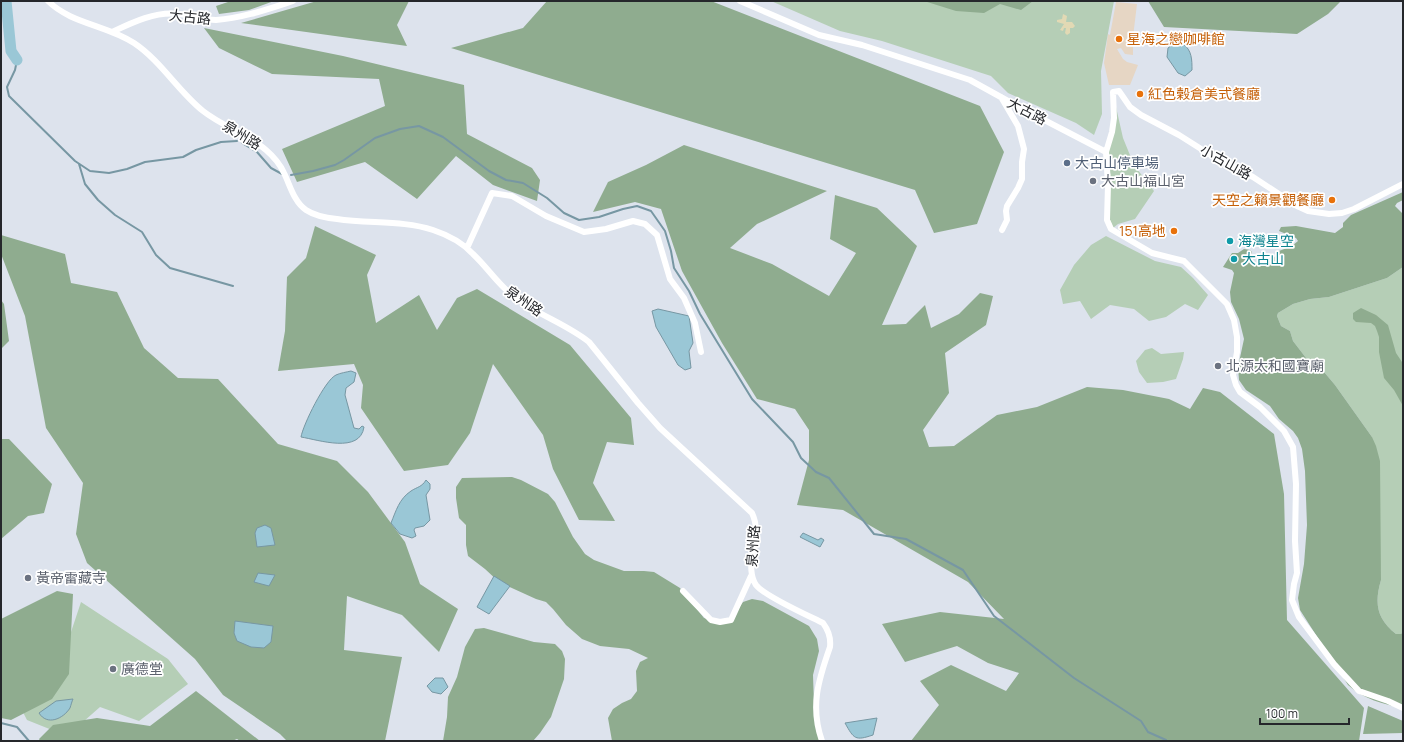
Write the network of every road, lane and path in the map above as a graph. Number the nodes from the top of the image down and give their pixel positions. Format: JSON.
{"nodes":[{"id":1,"x":48,"y":1,"type":"edge"},
{"id":2,"x":293,"y":1,"type":"edge"},
{"id":3,"x":740,"y":1,"type":"edge"},
{"id":4,"x":112,"y":32,"type":"junction"},
{"id":5,"x":1001,"y":97,"type":"junction"},
{"id":6,"x":1106,"y":152,"type":"junction"},
{"id":7,"x":1403,"y":184,"type":"edge"},
{"id":8,"x":1002,"y":230,"type":"dead end"},
{"id":9,"x":467,"y":248,"type":"junction"},
{"id":10,"x":701,"y":352,"type":"dead end"},
{"id":11,"x":751,"y":576,"type":"junction"},
{"id":12,"x":683,"y":591,"type":"dead end"},
{"id":13,"x":1403,"y":708,"type":"edge"},
{"id":14,"x":822,"y":741,"type":"edge"}],
"edges":[{"from":1,"to":4,"type":"street","name":"泉州路"},
{"from":2,"to":4,"type":"street","name":"大古路"},
{"from":3,"to":5,"type":"street","name":"大古路"},
{"from":4,"to":9,"type":"street","name":"泉州路"},
{"from":5,"to":6,"type":"street","name":"大古路"},
{"from":5,"to":8,"type":"street"},
{"from":6,"to":7,"type":"street","name":"小古山路"},
{"from":6,"to":13,"type":"street"},
{"from":9,"to":10,"type":"street"},
{"from":9,"to":11,"type":"street","name":"泉州路"},
{"from":11,"to":12,"type":"street"},
{"from":11,"to":14,"type":"street","name":"泉州路"}]}
